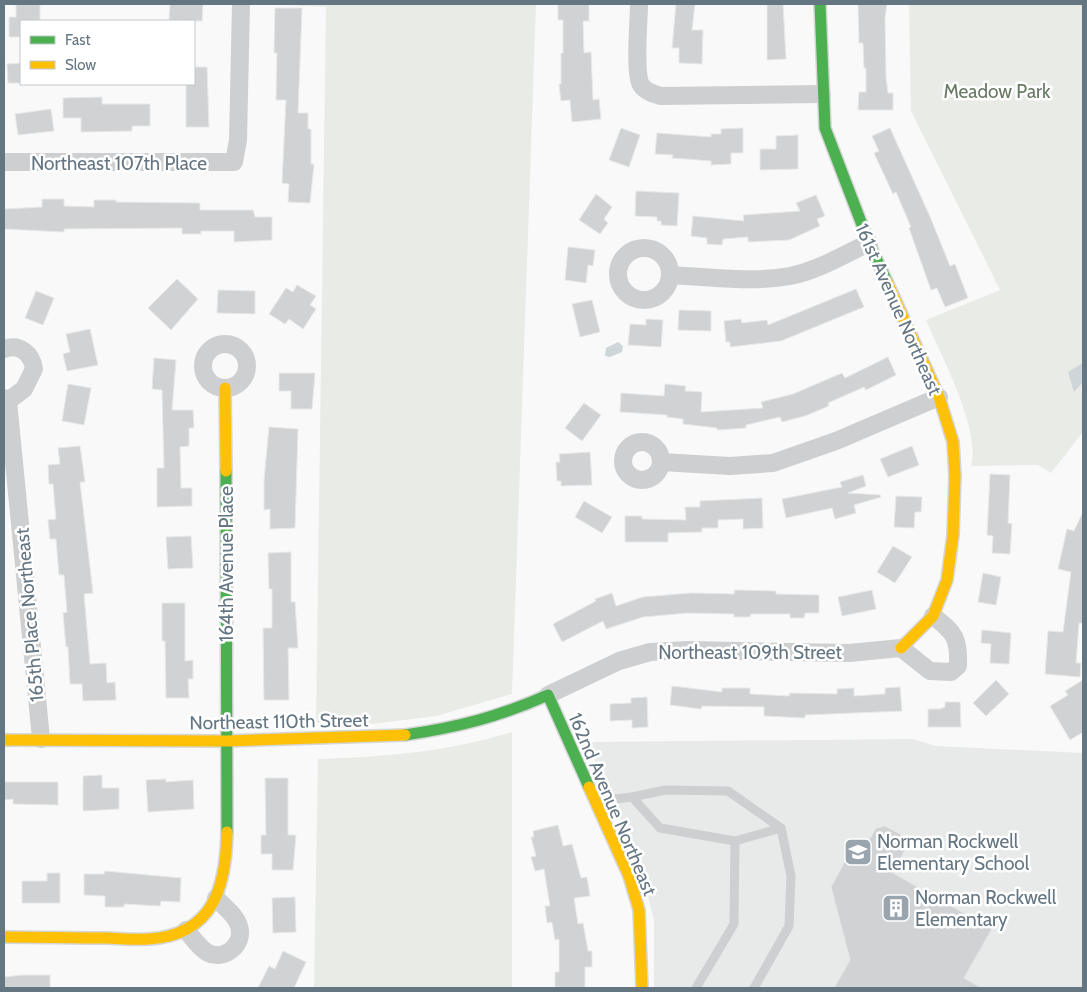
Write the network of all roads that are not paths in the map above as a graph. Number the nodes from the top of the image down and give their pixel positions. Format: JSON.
{"nodes":[{"id":1,"x":240,"y":4,"type":"edge"},
{"id":2,"x":639,"y":4,"type":"edge"},
{"id":3,"x":820,"y":4,"type":"edge"},
{"id":4,"x":822,"y":94,"type":"junction"},
{"id":5,"x":4,"y":162,"type":"edge"},
{"id":6,"x":869,"y":242,"type":"junction"},
{"id":7,"x":670,"y":275,"type":"dead end"},
{"id":8,"x":4,"y":349,"type":"edge"},
{"id":9,"x":225,"y":388,"type":"dead end"},
{"id":10,"x":939,"y":398,"type":"junction"},
{"id":11,"x":6,"y":400,"type":"edge"},
{"id":12,"x":661,"y":462,"type":"dead end"},
{"id":13,"x":933,"y":616,"type":"junction"},
{"id":14,"x":901,"y":648,"type":"junction"},
{"id":15,"x":548,"y":695,"type":"junction"},
{"id":16,"x":41,"y":739,"type":"junction"},
{"id":17,"x":4,"y":740,"type":"edge"},
{"id":18,"x":227,"y":741,"type":"junction"},
{"id":19,"x":632,"y":797,"type":"junction"},
{"id":20,"x":596,"y":802,"type":"junction"},
{"id":21,"x":781,"y":828,"type":"junction"},
{"id":22,"x":734,"y":841,"type":"junction"},
{"id":23,"x":216,"y":898,"type":"junction"},
{"id":24,"x":186,"y":930,"type":"junction"},
{"id":25,"x":4,"y":937,"type":"edge"},
{"id":26,"x":642,"y":988,"type":"edge"},
{"id":27,"x":696,"y":988,"type":"edge"},
{"id":28,"x":754,"y":988,"type":"edge"}],
"edges":[{"from":1,"to":5,"type":"street","name":"Northeast 107th Place"},
{"from":2,"to":4,"type":"street"},
{"from":3,"to":4,"type":"street","name":"161st Avenue Northeast"},
{"from":4,"to":6,"type":"street","name":"161st Avenue Northeast"},
{"from":6,"to":7,"type":"street"},
{"from":6,"to":10,"type":"street","name":"161st Avenue Northeast"},
{"from":8,"to":11,"type":"street","name":"165th Place Northeast"},
{"from":9,"to":18,"type":"street","name":"164th Avenue Place"},
{"from":10,"to":12,"type":"street"},
{"from":10,"to":13,"type":"street","name":"161st Avenue Northeast"},
{"from":11,"to":16,"type":"street","name":"165th Place Northeast"},
{"from":13,"to":14,"type":"street","name":"161st Avenue Northeast"},
{"from":13,"to":14,"type":"street"},
{"from":14,"to":15,"type":"street","name":"Northeast 109th Street"},
{"from":15,"to":18,"type":"street","name":"Northeast 110th Street"},
{"from":15,"to":20,"type":"street","name":"162nd Avenue Northeast"},
{"from":16,"to":17,"type":"street","name":"Northeast 110th Street"},
{"from":16,"to":18,"type":"street","name":"Northeast 110th Street"},
{"from":18,"to":23,"type":"street","name":"164th Avenue Place"},
{"from":19,"to":20,"type":"lane"},
{"from":19,"to":21,"type":"lane"},
{"from":19,"to":22,"type":"lane"},
{"from":20,"to":26,"type":"street","name":"162nd Avenue Northeast"},
{"from":21,"to":22,"type":"lane"},
{"from":21,"to":28,"type":"lane"},
{"from":22,"to":27,"type":"lane"},
{"from":23,"to":24,"type":"street","name":"164th Avenue Place"},
{"from":23,"to":24,"type":"street"},
{"from":24,"to":25,"type":"street"}]}
